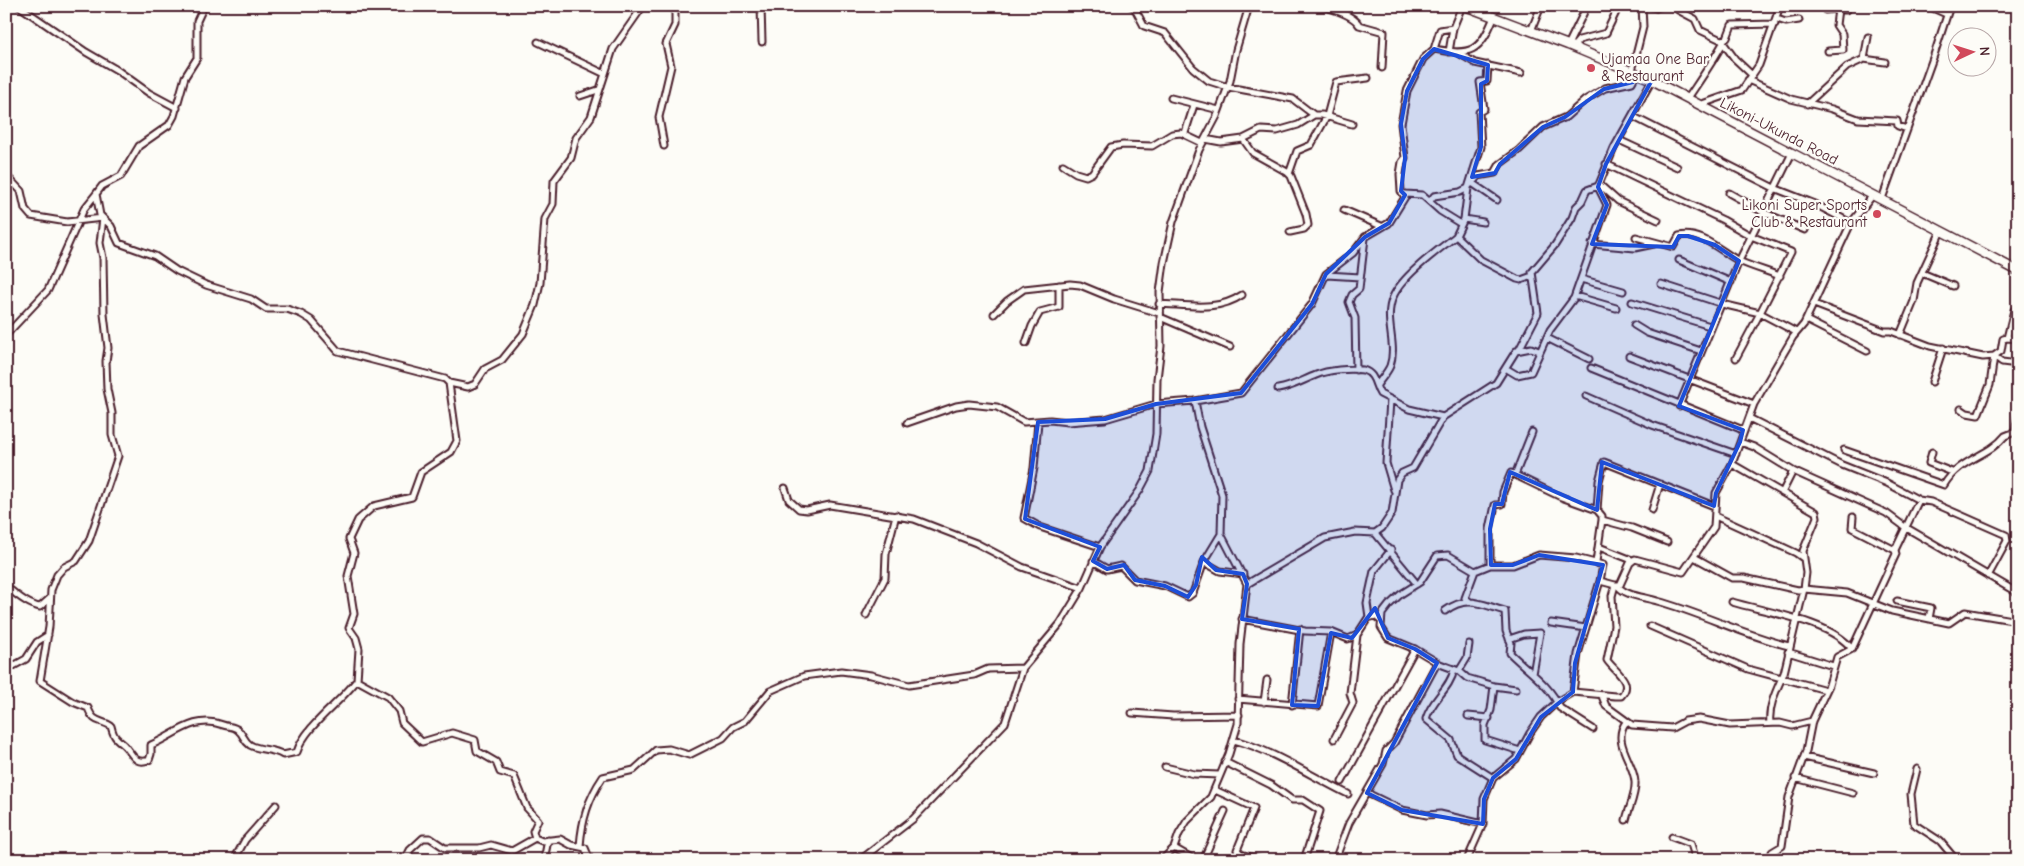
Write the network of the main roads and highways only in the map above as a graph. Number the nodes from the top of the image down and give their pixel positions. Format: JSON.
{"nodes":[{"id":1,"x":1464,"y":6,"type":"edge"},
{"id":2,"x":2018,"y":271,"type":"edge"}],
"edges":[{"from":1,"to":2,"type":"highway","name":"Likoni-Ukunda Road"}]}
